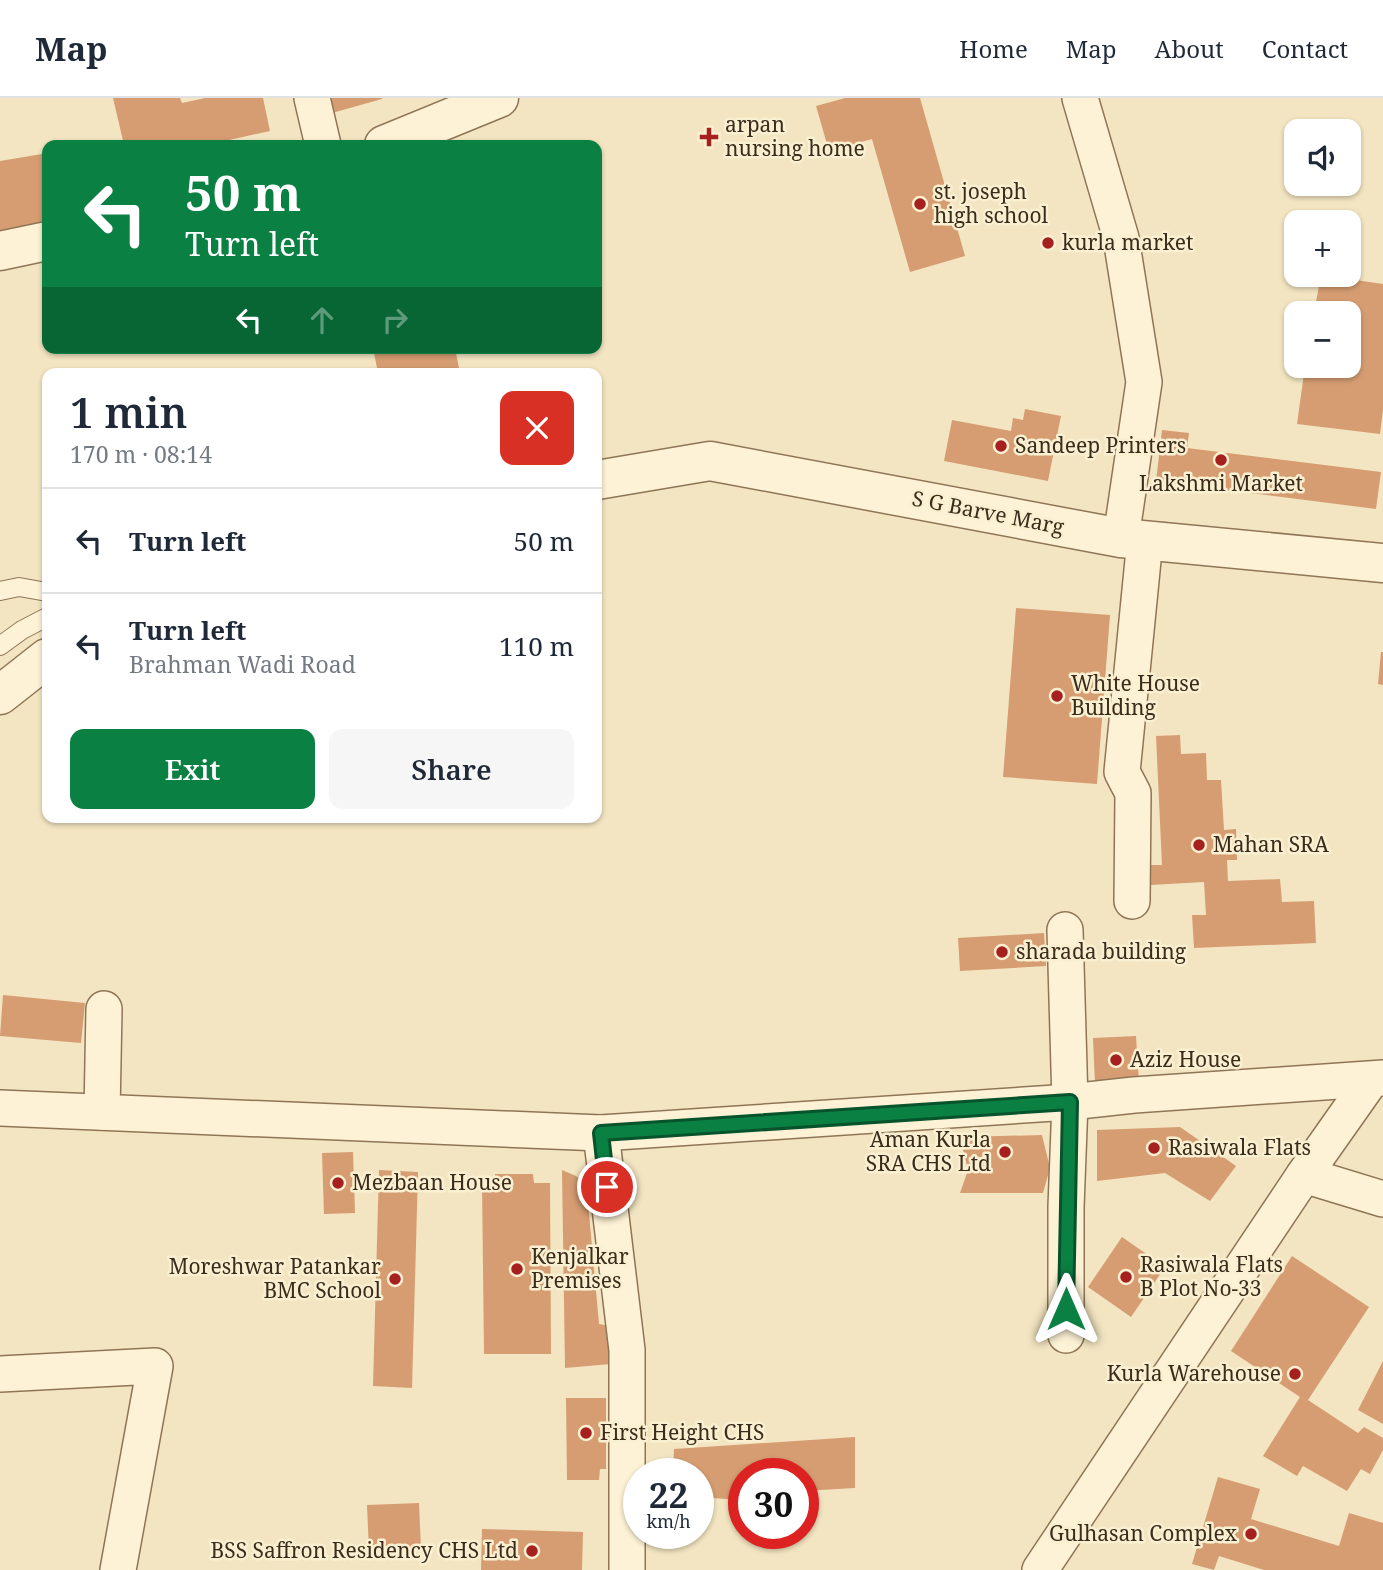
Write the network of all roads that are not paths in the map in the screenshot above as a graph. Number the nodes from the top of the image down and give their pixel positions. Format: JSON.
{"nodes":[{"id":1,"x":312,"y":98,"type":"edge"},
{"id":2,"x":499,"y":98,"type":"edge"},
{"id":3,"x":1080,"y":98,"type":"edge"},
{"id":4,"x":322,"y":140,"type":"edge"},
{"id":5,"x":396,"y":140,"type":"edge"},
{"id":6,"x":42,"y":243,"type":"edge"},
{"id":7,"x":0,"y":251,"type":"edge"},
{"id":8,"x":602,"y":479,"type":"edge"},
{"id":9,"x":1133,"y":539,"type":"junction"},
{"id":10,"x":1383,"y":563,"type":"edge"},
{"id":11,"x":19,"y":587,"type":"junction"},
{"id":12,"x":0,"y":591,"type":"edge"},
{"id":13,"x":42,"y":591,"type":"edge"},
{"id":14,"x":0,"y":600,"type":"edge"},
{"id":15,"x":42,"y":620,"type":"edge"},
{"id":16,"x":0,"y":646,"type":"edge"},
{"id":17,"x":42,"y":662,"type":"edge"},
{"id":18,"x":0,"y":695,"type":"edge"},
{"id":19,"x":1132,"y":901,"type":"dead end"},
{"id":20,"x":1065,"y":930,"type":"dead end"},
{"id":21,"x":104,"y":1009,"type":"dead end"},
{"id":22,"x":1377,"y":1079,"type":"edge"},
{"id":23,"x":1070,"y":1102,"type":"junction"},
{"id":24,"x":0,"y":1108,"type":"edge"},
{"id":25,"x":102,"y":1112,"type":"junction"},
{"id":26,"x":601,"y":1133,"type":"junction"},
{"id":27,"x":1304,"y":1175,"type":"junction"},
{"id":28,"x":1383,"y":1199,"type":"edge"},
{"id":29,"x":1066,"y":1335,"type":"dead end"},
{"id":30,"x":0,"y":1374,"type":"edge"},
{"id":31,"x":118,"y":1570,"type":"edge"},
{"id":32,"x":627,"y":1570,"type":"edge"},
{"id":33,"x":1040,"y":1570,"type":"edge"}],
"edges":[{"from":1,"to":4,"type":"street"},
{"from":2,"to":5,"type":"street"},
{"from":3,"to":9,"type":"street"},
{"from":6,"to":7,"type":"street"},
{"from":8,"to":9,"type":"street","name":"S G Barve Marg"},
{"from":9,"to":10,"type":"street","name":"S G Barve Marg"},
{"from":9,"to":19,"type":"street"},
{"from":11,"to":12,"type":"lane"},
{"from":11,"to":13,"type":"lane"},
{"from":11,"to":14,"type":"lane"},
{"from":15,"to":16,"type":"lane"},
{"from":17,"to":18,"type":"street"},
{"from":20,"to":23,"type":"street"},
{"from":21,"to":25,"type":"street"},
{"from":22,"to":23,"type":"street"},
{"from":22,"to":27,"type":"street"},
{"from":23,"to":26,"type":"street"},
{"from":23,"to":29,"type":"street"},
{"from":24,"to":25,"type":"street"},
{"from":25,"to":26,"type":"street"},
{"from":26,"to":32,"type":"street"},
{"from":27,"to":28,"type":"street"},
{"from":27,"to":33,"type":"street"},
{"from":30,"to":31,"type":"street"}]}
